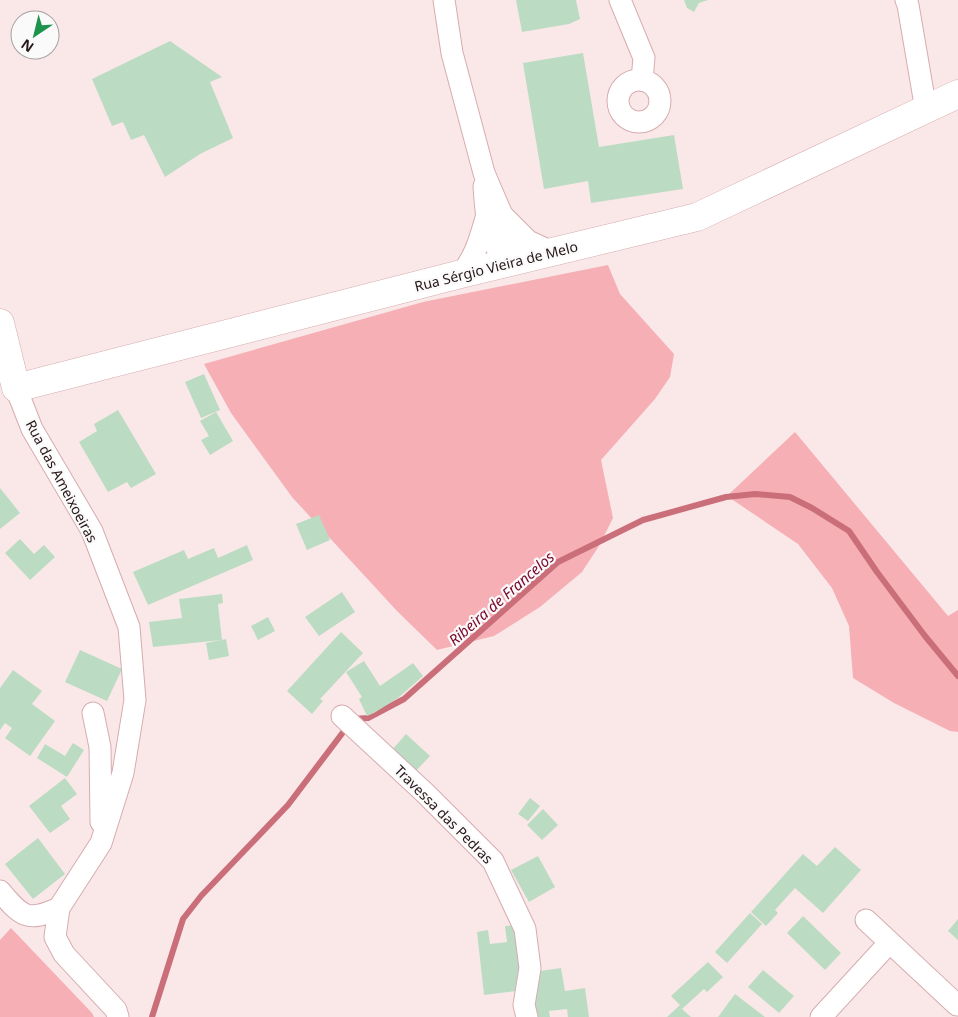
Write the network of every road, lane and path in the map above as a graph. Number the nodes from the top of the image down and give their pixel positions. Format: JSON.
{"nodes":[{"id":1,"x":444,"y":0,"type":"edge"},
{"id":2,"x":620,"y":0,"type":"edge"},
{"id":3,"x":906,"y":0,"type":"edge"},
{"id":4,"x":642,"y":80,"type":"dead end"},
{"id":5,"x":958,"y":94,"type":"edge"},
{"id":6,"x":926,"y":110,"type":"junction"},
{"id":7,"x":494,"y":217,"type":"junction"},
{"id":8,"x":552,"y":252,"type":"junction"},
{"id":9,"x":506,"y":263,"type":"junction"},
{"id":10,"x":461,"y":274,"type":"junction"},
{"id":11,"x":0,"y":323,"type":"edge"},
{"id":12,"x":16,"y":388,"type":"junction"},
{"id":13,"x":93,"y":713,"type":"dead end"},
{"id":14,"x":349,"y":722,"type":"dead end"},
{"id":15,"x":100,"y":843,"type":"junction"},
{"id":16,"x":0,"y":891,"type":"edge"},
{"id":17,"x":59,"y":908,"type":"junction"},
{"id":18,"x":866,"y":920,"type":"dead end"},
{"id":19,"x":889,"y":942,"type":"junction"},
{"id":20,"x":957,"y":1005,"type":"edge"},
{"id":21,"x":118,"y":1017,"type":"edge"},
{"id":22,"x":527,"y":1017,"type":"edge"},
{"id":23,"x":821,"y":1017,"type":"edge"}],
"edges":[{"from":1,"to":7,"type":"street"},
{"from":2,"to":4,"type":"street"},
{"from":3,"to":6,"type":"street"},
{"from":5,"to":6,"type":"main road","name":"Rua Sérgio Vieira de Melo"},
{"from":6,"to":8,"type":"main road","name":"Rua Sérgio Vieira de Melo"},
{"from":7,"to":8,"type":"street"},
{"from":7,"to":9,"type":"street"},
{"from":7,"to":10,"type":"street"},
{"from":8,"to":9,"type":"main road","name":"Rua Sérgio Vieira de Melo"},
{"from":9,"to":10,"type":"main road","name":"Rua Sérgio Vieira de Melo"},
{"from":10,"to":12,"type":"main road","name":"Rua Sérgio Vieira de Melo"},
{"from":11,"to":12,"type":"main road","name":"Rua das Ameixoeiras"},
{"from":12,"to":15,"type":"street","name":"Rua das Ameixoeiras"},
{"from":13,"to":15,"type":"street"},
{"from":14,"to":22,"type":"street","name":"Travessa das Pedras"},
{"from":15,"to":17,"type":"street","name":"Rua das Ameixoeiras"},
{"from":16,"to":17,"type":"street"},
{"from":17,"to":21,"type":"street","name":"Rua das Ameixoeiras"},
{"from":18,"to":19,"type":"street"},
{"from":19,"to":20,"type":"street"},
{"from":19,"to":23,"type":"street"}]}
